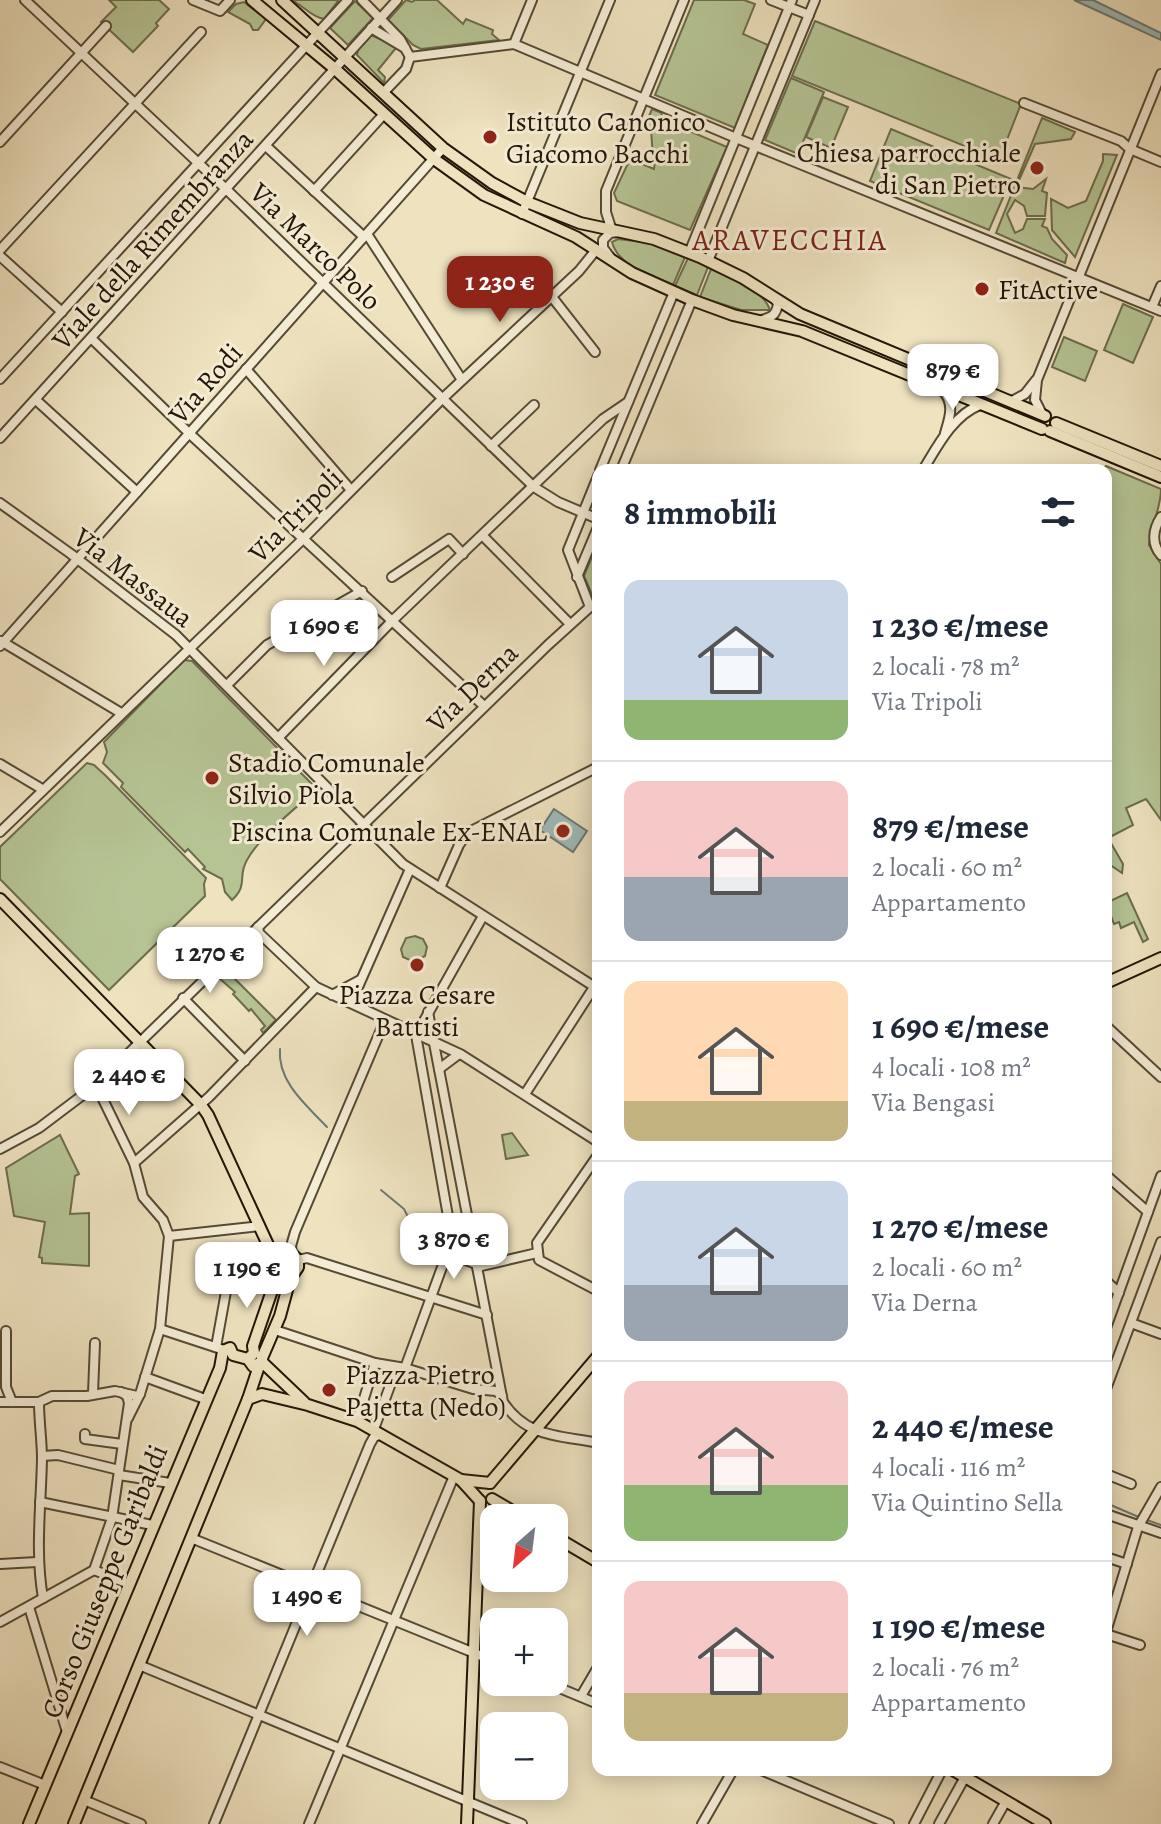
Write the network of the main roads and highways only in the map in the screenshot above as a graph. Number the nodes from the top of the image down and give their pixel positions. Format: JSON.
{"nodes":[{"id":1,"x":252,"y":0,"type":"edge"},
{"id":2,"x":282,"y":0,"type":"edge"},
{"id":3,"x":1049,"y":428,"type":"junction"},
{"id":4,"x":1161,"y":466,"type":"edge"},
{"id":5,"x":1161,"y":477,"type":"edge"},
{"id":6,"x":0,"y":899,"type":"edge"},
{"id":7,"x":1161,"y":958,"type":"edge"},
{"id":8,"x":1112,"y":980,"type":"edge"},
{"id":9,"x":277,"y":1257,"type":"junction"},
{"id":10,"x":278,"y":1273,"type":"junction"},
{"id":11,"x":292,"y":1275,"type":"junction"},
{"id":12,"x":257,"y":1360,"type":"junction"},
{"id":13,"x":592,"y":1363,"type":"edge"},
{"id":14,"x":248,"y":1399,"type":"junction"},
{"id":15,"x":308,"y":1405,"type":"junction"},
{"id":16,"x":458,"y":1478,"type":"junction"},
{"id":17,"x":485,"y":1483,"type":"junction"},
{"id":18,"x":477,"y":1497,"type":"junction"},
{"id":19,"x":492,"y":1499,"type":"junction"},
{"id":20,"x":500,"y":1504,"type":"edge"},
{"id":21,"x":568,"y":1544,"type":"edge"},
{"id":22,"x":592,"y":1558,"type":"edge"},
{"id":23,"x":966,"y":1776,"type":"edge"},
{"id":24,"x":29,"y":1824,"type":"edge"},
{"id":25,"x":74,"y":1824,"type":"edge"},
{"id":26,"x":467,"y":1824,"type":"edge"},
{"id":27,"x":1045,"y":1824,"type":"edge"}],
"edges":[{"from":1,"to":3,"type":"main road"},
{"from":2,"to":3,"type":"main road"},
{"from":3,"to":4,"type":"main road"},
{"from":3,"to":5,"type":"main road"},
{"from":6,"to":9,"type":"main road"},
{"from":7,"to":8,"type":"main road"},
{"from":9,"to":10,"type":"main road"},
{"from":9,"to":11,"type":"main road"},
{"from":10,"to":11,"type":"main road"},
{"from":10,"to":12,"type":"main road"},
{"from":11,"to":12,"type":"main road"},
{"from":12,"to":14,"type":"main road"},
{"from":12,"to":15,"type":"main road"},
{"from":12,"to":24,"type":"main road","name":"Corso Giuseppe Garibaldi"},
{"from":13,"to":17,"type":"main road"},
{"from":14,"to":15,"type":"main road"},
{"from":14,"to":25,"type":"main road"},
{"from":15,"to":16,"type":"main road"},
{"from":16,"to":17,"type":"main road"},
{"from":16,"to":18,"type":"main road"},
{"from":17,"to":18,"type":"main road"},
{"from":17,"to":19,"type":"main road"},
{"from":18,"to":19,"type":"main road"},
{"from":18,"to":26,"type":"main road"},
{"from":19,"to":20,"type":"main road"},
{"from":21,"to":22,"type":"main road"},
{"from":23,"to":27,"type":"main road"}]}
